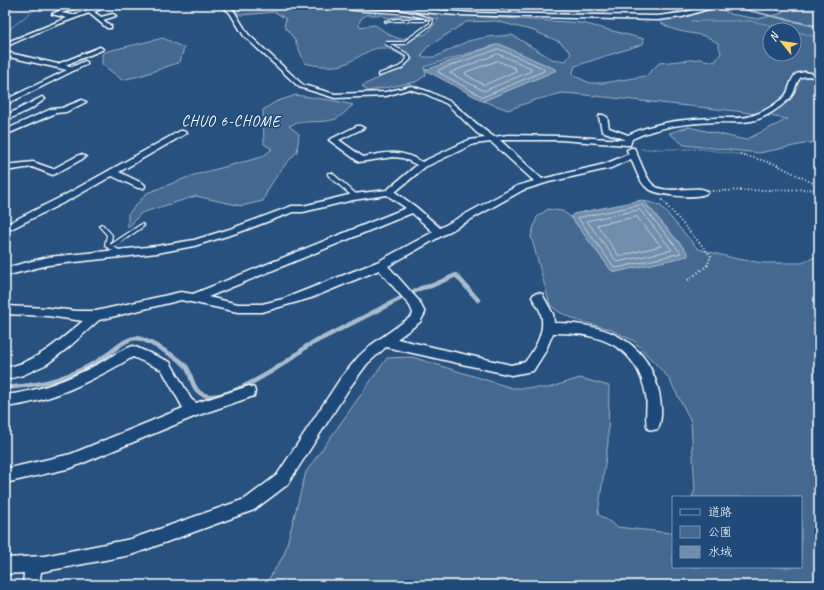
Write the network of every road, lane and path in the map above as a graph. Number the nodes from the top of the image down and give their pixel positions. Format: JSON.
{"nodes":[{"id":1,"x":13,"y":5,"type":"edge"},
{"id":2,"x":40,"y":5,"type":"edge"},
{"id":3,"x":66,"y":5,"type":"edge"},
{"id":4,"x":103,"y":5,"type":"edge"},
{"id":5,"x":224,"y":5,"type":"edge"},
{"id":6,"x":348,"y":5,"type":"edge"},
{"id":7,"x":378,"y":5,"type":"edge"},
{"id":8,"x":718,"y":5,"type":"edge"},
{"id":9,"x":5,"y":7,"type":"edge"},
{"id":10,"x":88,"y":11,"type":"junction"},
{"id":11,"x":113,"y":16,"type":"dead end"},
{"id":12,"x":73,"y":17,"type":"junction"},
{"id":13,"x":671,"y":17,"type":"junction"},
{"id":14,"x":99,"y":19,"type":"junction"},
{"id":15,"x":432,"y":20,"type":"junction"},
{"id":16,"x":386,"y":21,"type":"dead end"},
{"id":17,"x":109,"y":27,"type":"dead end"},
{"id":18,"x":5,"y":36,"type":"edge"},
{"id":19,"x":819,"y":38,"type":"edge"},
{"id":20,"x":5,"y":45,"type":"edge"},
{"id":21,"x":100,"y":50,"type":"dead end"},
{"id":22,"x":5,"y":54,"type":"edge"},
{"id":23,"x":85,"y":63,"type":"dead end"},
{"id":24,"x":58,"y":66,"type":"junction"},
{"id":25,"x":72,"y":69,"type":"junction"},
{"id":26,"x":379,"y":75,"type":"dead end"},
{"id":27,"x":819,"y":77,"type":"edge"},
{"id":28,"x":42,"y":99,"type":"dead end"},
{"id":29,"x":82,"y":102,"type":"dead end"},
{"id":30,"x":5,"y":103,"type":"edge"},
{"id":31,"x":603,"y":117,"type":"dead end"},
{"id":32,"x":5,"y":119,"type":"edge"},
{"id":33,"x":360,"y":128,"type":"dead end"},
{"id":34,"x":183,"y":133,"type":"dead end"},
{"id":35,"x":5,"y":134,"type":"edge"},
{"id":36,"x":494,"y":138,"type":"junction"},
{"id":37,"x":630,"y":146,"type":"junction"},
{"id":38,"x":82,"y":157,"type":"dead end"},
{"id":39,"x":422,"y":164,"type":"junction"},
{"id":40,"x":5,"y":168,"type":"edge"},
{"id":41,"x":113,"y":173,"type":"junction"},
{"id":42,"x":330,"y":174,"type":"dead end"},
{"id":43,"x":539,"y":181,"type":"junction"},
{"id":44,"x":141,"y":186,"type":"dead end"},
{"id":45,"x":819,"y":188,"type":"edge"},
{"id":46,"x":653,"y":189,"type":"junction"},
{"id":47,"x":389,"y":192,"type":"junction"},
{"id":48,"x":704,"y":192,"type":"joint"},
{"id":49,"x":355,"y":196,"type":"junction"},
{"id":50,"x":413,"y":209,"type":"junction"},
{"id":51,"x":101,"y":226,"type":"dead end"},
{"id":52,"x":142,"y":226,"type":"dead end"},
{"id":53,"x":5,"y":229,"type":"edge"},
{"id":54,"x":439,"y":232,"type":"junction"},
{"id":55,"x":110,"y":247,"type":"junction"},
{"id":56,"x":120,"y":252,"type":"junction"},
{"id":57,"x":381,"y":265,"type":"junction"},
{"id":58,"x":5,"y":272,"type":"edge"},
{"id":59,"x":688,"y":280,"type":"dead end"},
{"id":60,"x":538,"y":297,"type":"dead end"},
{"id":61,"x":193,"y":299,"type":"junction"},
{"id":62,"x":5,"y":310,"type":"edge"},
{"id":63,"x":96,"y":316,"type":"junction"},
{"id":64,"x":548,"y":328,"type":"junction"},
{"id":65,"x":385,"y":342,"type":"junction"},
{"id":66,"x":5,"y":374,"type":"edge"},
{"id":67,"x":249,"y":392,"type":"dead end"},
{"id":68,"x":5,"y":401,"type":"edge"},
{"id":69,"x":194,"y":410,"type":"junction"},
{"id":70,"x":653,"y":424,"type":"dead end"},
{"id":71,"x":5,"y":476,"type":"edge"},
{"id":72,"x":34,"y":564,"type":"junction"},
{"id":73,"x":5,"y":566,"type":"edge"},
{"id":74,"x":31,"y":585,"type":"edge"}],
"edges":[{"from":1,"to":9,"type":"street"},
{"from":2,"to":18,"type":"path"},
{"from":3,"to":12,"type":"street"},
{"from":4,"to":10,"type":"street"},
{"from":5,"to":36,"type":"street"},
{"from":6,"to":15,"type":"lane"},
{"from":7,"to":13,"type":"street"},
{"from":8,"to":13,"type":"street"},
{"from":10,"to":12,"type":"street"},
{"from":10,"to":14,"type":"street"},
{"from":11,"to":14,"type":"street"},
{"from":12,"to":20,"type":"street"},
{"from":13,"to":19,"type":"path"},
{"from":14,"to":17,"type":"street"},
{"from":15,"to":16,"type":"lane"},
{"from":15,"to":26,"type":"lane"},
{"from":21,"to":24,"type":"street"},
{"from":22,"to":24,"type":"street"},
{"from":23,"to":25,"type":"street"},
{"from":24,"to":25,"type":"street"},
{"from":25,"to":30,"type":"street"},
{"from":27,"to":37,"type":"street"},
{"from":28,"to":32,"type":"street"},
{"from":29,"to":35,"type":"street"},
{"from":31,"to":37,"type":"street"},
{"from":33,"to":39,"type":"street"},
{"from":34,"to":41,"type":"street"},
{"from":36,"to":37,"type":"street"},
{"from":36,"to":39,"type":"street"},
{"from":36,"to":43,"type":"street"},
{"from":37,"to":43,"type":"street"},
{"from":37,"to":45,"type":"path"},
{"from":37,"to":46,"type":"street"},
{"from":38,"to":40,"type":"street"},
{"from":39,"to":47,"type":"street"},
{"from":41,"to":44,"type":"street"},
{"from":41,"to":53,"type":"street"},
{"from":42,"to":49,"type":"lane"},
{"from":43,"to":54,"type":"street"},
{"from":45,"to":48,"type":"path"},
{"from":46,"to":48,"type":"street"},
{"from":46,"to":59,"type":"path"},
{"from":47,"to":49,"type":"street"},
{"from":47,"to":50,"type":"street"},
{"from":49,"to":56,"type":"street"},
{"from":50,"to":54,"type":"street"},
{"from":50,"to":61,"type":"street"},
{"from":51,"to":55,"type":"lane"},
{"from":52,"to":55,"type":"lane"},
{"from":54,"to":57,"type":"street"},
{"from":55,"to":56,"type":"lane"},
{"from":56,"to":58,"type":"street"},
{"from":57,"to":61,"type":"street"},
{"from":57,"to":65,"type":"street"},
{"from":60,"to":64,"type":"street"},
{"from":61,"to":63,"type":"street"},
{"from":62,"to":63,"type":"street"},
{"from":63,"to":66,"type":"street"},
{"from":64,"to":65,"type":"street"},
{"from":64,"to":70,"type":"street"},
{"from":65,"to":72,"type":"street"},
{"from":67,"to":69,"type":"street"},
{"from":68,"to":69,"type":"street"},
{"from":69,"to":71,"type":"street"},
{"from":72,"to":73,"type":"street"},
{"from":72,"to":74,"type":"street"}]}
